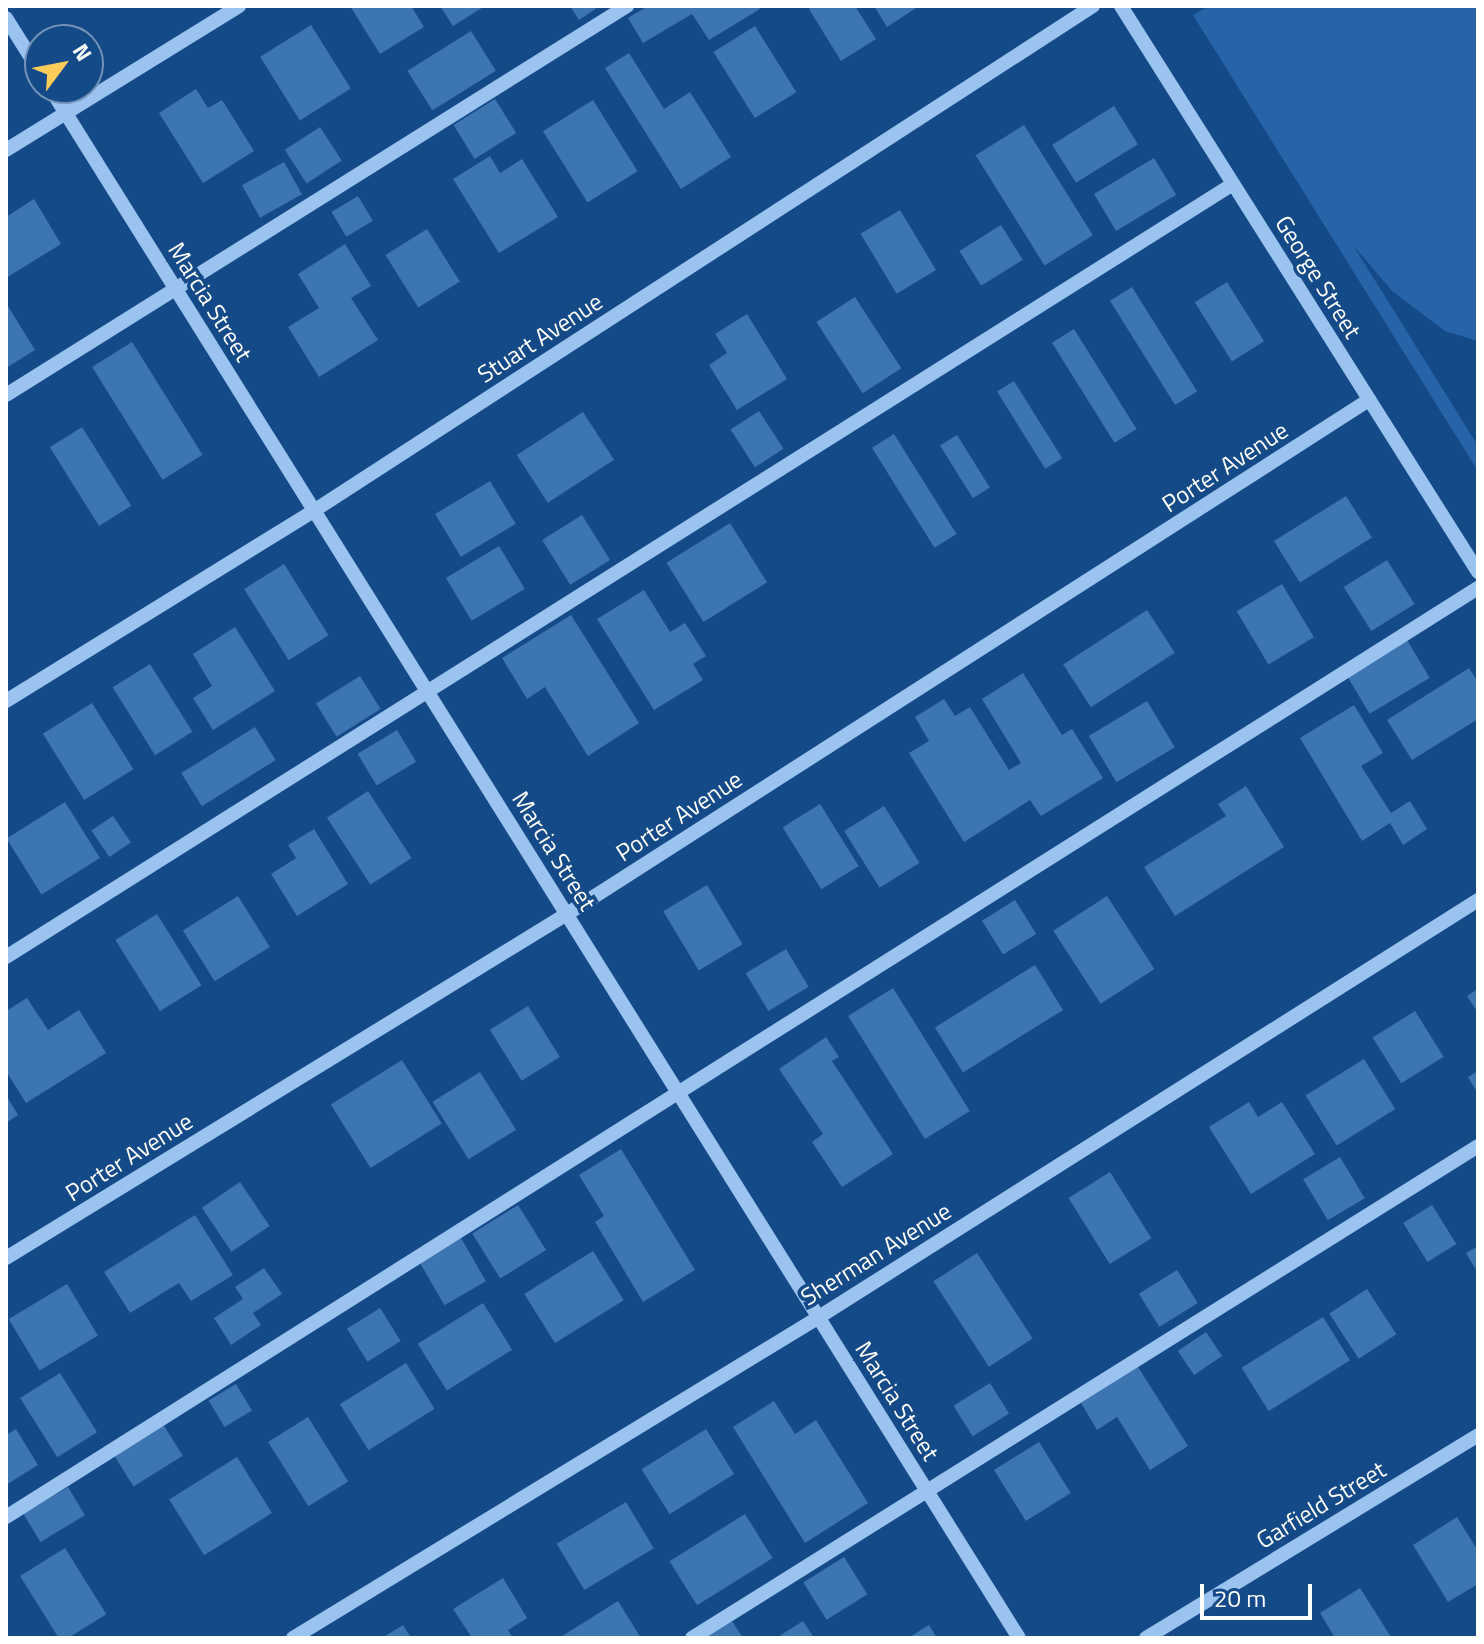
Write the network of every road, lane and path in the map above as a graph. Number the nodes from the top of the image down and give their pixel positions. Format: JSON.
{"nodes":[{"id":1,"x":239,"y":6,"type":"edge"},
{"id":2,"x":627,"y":6,"type":"edge"},
{"id":3,"x":1093,"y":6,"type":"edge"},
{"id":4,"x":1121,"y":6,"type":"edge"},
{"id":5,"x":6,"y":18,"type":"edge"},
{"id":6,"x":24,"y":47,"type":"edge"},
{"id":7,"x":60,"y":104,"type":"edge"},
{"id":8,"x":66,"y":114,"type":"junction"},
{"id":9,"x":6,"y":150,"type":"edge"},
{"id":10,"x":1233,"y":184,"type":"junction"},
{"id":11,"x":176,"y":289,"type":"junction"},
{"id":12,"x":6,"y":395,"type":"edge"},
{"id":13,"x":1369,"y":400,"type":"junction"},
{"id":14,"x":315,"y":510,"type":"junction"},
{"id":15,"x":1478,"y":572,"type":"edge"},
{"id":16,"x":1478,"y":588,"type":"edge"},
{"id":17,"x":427,"y":691,"type":"junction"},
{"id":18,"x":6,"y":701,"type":"edge"},
{"id":19,"x":1478,"y":900,"type":"edge"},
{"id":20,"x":567,"y":914,"type":"junction"},
{"id":21,"x":6,"y":957,"type":"edge"},
{"id":22,"x":679,"y":1093,"type":"junction"},
{"id":23,"x":1478,"y":1146,"type":"edge"},
{"id":24,"x":6,"y":1258,"type":"edge"},
{"id":25,"x":819,"y":1317,"type":"junction"},
{"id":26,"x":1478,"y":1435,"type":"edge"},
{"id":27,"x":927,"y":1490,"type":"junction"},
{"id":28,"x":6,"y":1517,"type":"edge"},
{"id":29,"x":293,"y":1638,"type":"edge"},
{"id":30,"x":692,"y":1638,"type":"edge"},
{"id":31,"x":1019,"y":1638,"type":"edge"},
{"id":32,"x":1146,"y":1638,"type":"edge"}],
"edges":[{"from":1,"to":8,"type":"street"},
{"from":2,"to":11,"type":"street"},
{"from":3,"to":14,"type":"street","name":"Stuart Avenue"},
{"from":4,"to":10,"type":"street","name":"George Street"},
{"from":5,"to":6,"type":"street"},
{"from":7,"to":8,"type":"street","name":"Marcia Street"},
{"from":8,"to":9,"type":"street"},
{"from":8,"to":11,"type":"street","name":"Marcia Street"},
{"from":10,"to":13,"type":"street","name":"George Street"},
{"from":10,"to":17,"type":"street"},
{"from":11,"to":12,"type":"street"},
{"from":11,"to":14,"type":"street","name":"Marcia Street"},
{"from":13,"to":15,"type":"street","name":"George Street"},
{"from":13,"to":20,"type":"street","name":"Porter Avenue"},
{"from":14,"to":17,"type":"street","name":"Marcia Street"},
{"from":14,"to":18,"type":"street","name":"Stuart Avenue"},
{"from":16,"to":22,"type":"street"},
{"from":17,"to":20,"type":"street","name":"Marcia Street"},
{"from":17,"to":21,"type":"street"},
{"from":19,"to":25,"type":"street","name":"Sherman Avenue"},
{"from":20,"to":22,"type":"street","name":"Marcia Street"},
{"from":20,"to":24,"type":"street","name":"Porter Avenue"},
{"from":22,"to":25,"type":"street","name":"Marcia Street"},
{"from":22,"to":28,"type":"street"},
{"from":23,"to":27,"type":"street"},
{"from":25,"to":27,"type":"street","name":"Marcia Street"},
{"from":25,"to":29,"type":"street","name":"Sherman Avenue"},
{"from":26,"to":32,"type":"street","name":"Garfield Street"},
{"from":27,"to":30,"type":"street"},
{"from":27,"to":31,"type":"street","name":"Marcia Street"}]}
